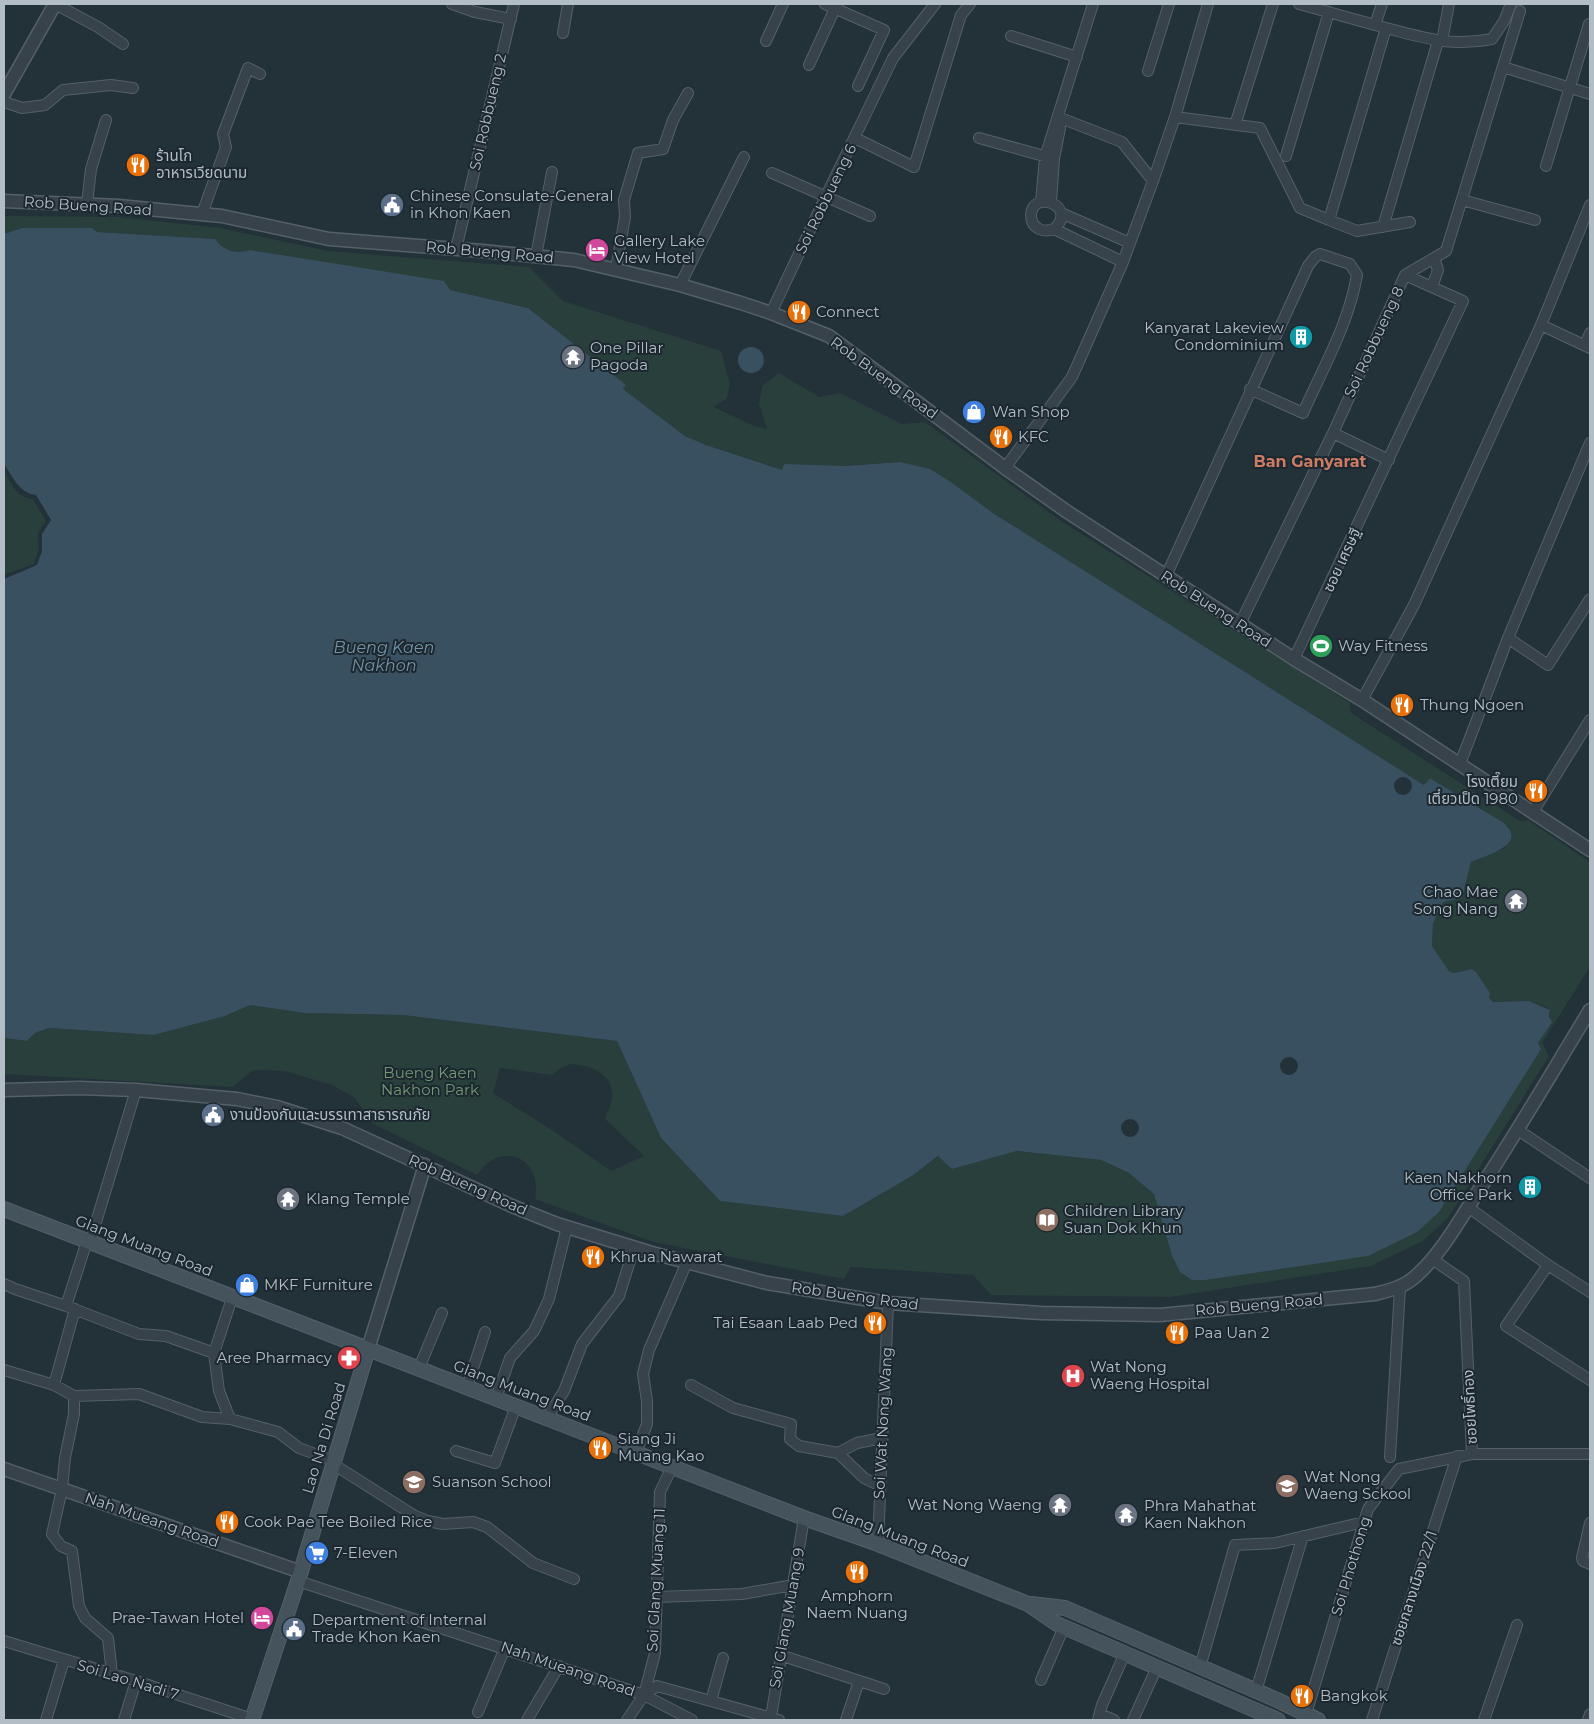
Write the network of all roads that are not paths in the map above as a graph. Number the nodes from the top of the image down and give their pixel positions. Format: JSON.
{"nodes":[{"id":1,"x":55,"y":4,"type":"edge"},
{"id":2,"x":452,"y":4,"type":"edge"},
{"id":3,"x":514,"y":4,"type":"edge"},
{"id":4,"x":568,"y":4,"type":"edge"},
{"id":5,"x":783,"y":4,"type":"edge"},
{"id":6,"x":825,"y":4,"type":"edge"},
{"id":7,"x":935,"y":4,"type":"edge"},
{"id":8,"x":970,"y":4,"type":"edge"},
{"id":9,"x":1093,"y":4,"type":"edge"},
{"id":10,"x":1169,"y":4,"type":"edge"},
{"id":11,"x":1208,"y":4,"type":"edge"},
{"id":12,"x":1273,"y":4,"type":"edge"},
{"id":13,"x":1299,"y":4,"type":"edge"},
{"id":14,"x":1382,"y":4,"type":"edge"},
{"id":15,"x":1449,"y":4,"type":"edge"},
{"id":16,"x":1511,"y":4,"type":"edge"},
{"id":17,"x":836,"y":6,"type":"edge"},
{"id":18,"x":1316,"y":6,"type":"edge"},
{"id":19,"x":1520,"y":11,"type":"dead end"},
{"id":20,"x":1329,"y":12,"type":"junction"},
{"id":21,"x":511,"y":19,"type":"junction"},
{"id":22,"x":1589,"y":24,"type":"dead end"},
{"id":23,"x":1376,"y":25,"type":"junction"},
{"id":24,"x":1386,"y":28,"type":"junction"},
{"id":25,"x":563,"y":33,"type":"dead end"},
{"id":26,"x":1011,"y":36,"type":"dead end"},
{"id":27,"x":766,"y":41,"type":"dead end"},
{"id":28,"x":1440,"y":41,"type":"junction"},
{"id":29,"x":123,"y":44,"type":"dead end"},
{"id":30,"x":1076,"y":57,"type":"junction"},
{"id":31,"x":809,"y":65,"type":"dead end"},
{"id":32,"x":1503,"y":67,"type":"junction"},
{"id":33,"x":1148,"y":71,"type":"dead end"},
{"id":34,"x":260,"y":74,"type":"dead end"},
{"id":35,"x":858,"y":86,"type":"dead end"},
{"id":36,"x":134,"y":88,"type":"dead end"},
{"id":37,"x":1570,"y":88,"type":"junction"},
{"id":38,"x":688,"y":93,"type":"dead end"},
{"id":39,"x":4,"y":94,"type":"edge"},
{"id":40,"x":1590,"y":94,"type":"edge"},
{"id":41,"x":4,"y":102,"type":"edge"},
{"id":42,"x":1058,"y":117,"type":"junction"},
{"id":43,"x":1175,"y":117,"type":"junction"},
{"id":44,"x":106,"y":120,"type":"dead end"},
{"id":45,"x":1235,"y":125,"type":"junction"},
{"id":46,"x":855,"y":138,"type":"junction"},
{"id":47,"x":979,"y":138,"type":"dead end"},
{"id":48,"x":744,"y":156,"type":"dead end"},
{"id":49,"x":1286,"y":156,"type":"dead end"},
{"id":50,"x":1050,"y":158,"type":"junction"},
{"id":51,"x":1546,"y":166,"type":"dead end"},
{"id":52,"x":552,"y":172,"type":"dead end"},
{"id":53,"x":772,"y":174,"type":"dead end"},
{"id":54,"x":1153,"y":181,"type":"junction"},
{"id":55,"x":826,"y":196,"type":"junction"},
{"id":56,"x":1462,"y":200,"type":"junction"},
{"id":57,"x":4,"y":201,"type":"edge"},
{"id":58,"x":1046,"y":202,"type":"junction"},
{"id":59,"x":87,"y":204,"type":"junction"},
{"id":60,"x":1590,"y":205,"type":"edge"},
{"id":61,"x":1061,"y":213,"type":"junction"},
{"id":62,"x":202,"y":214,"type":"junction"},
{"id":63,"x":870,"y":216,"type":"dead end"},
{"id":64,"x":1329,"y":220,"type":"junction"},
{"id":65,"x":1535,"y":220,"type":"dead end"},
{"id":66,"x":1410,"y":222,"type":"dead end"},
{"id":67,"x":1383,"y":227,"type":"junction"},
{"id":68,"x":1054,"y":229,"type":"junction"},
{"id":69,"x":1130,"y":243,"type":"junction"},
{"id":70,"x":456,"y":248,"type":"junction"},
{"id":71,"x":536,"y":256,"type":"junction"},
{"id":72,"x":1434,"y":258,"type":"junction"},
{"id":73,"x":1123,"y":262,"type":"junction"},
{"id":74,"x":616,"y":269,"type":"junction"},
{"id":75,"x":1405,"y":275,"type":"junction"},
{"id":76,"x":680,"y":285,"type":"junction"},
{"id":77,"x":1432,"y":287,"type":"junction"},
{"id":78,"x":771,"y":312,"type":"junction"},
{"id":79,"x":1541,"y":325,"type":"junction"},
{"id":80,"x":1590,"y":333,"type":"edge"},
{"id":81,"x":1587,"y":347,"type":"edge"},
{"id":82,"x":1250,"y":389,"type":"junction"},
{"id":83,"x":1332,"y":433,"type":"junction"},
{"id":84,"x":1590,"y":443,"type":"edge"},
{"id":85,"x":1389,"y":460,"type":"junction"},
{"id":86,"x":1005,"y":468,"type":"junction"},
{"id":87,"x":1166,"y":576,"type":"junction"},
{"id":88,"x":1590,"y":598,"type":"edge"},
{"id":89,"x":1240,"y":624,"type":"junction"},
{"id":90,"x":1508,"y":638,"type":"junction"},
{"id":91,"x":1294,"y":659,"type":"junction"},
{"id":92,"x":1362,"y":700,"type":"junction"},
{"id":93,"x":1590,"y":720,"type":"edge"},
{"id":94,"x":1460,"y":764,"type":"junction"},
{"id":95,"x":1533,"y":812,"type":"junction"},
{"id":96,"x":1590,"y":850,"type":"edge"},
{"id":97,"x":1590,"y":1010,"type":"edge"},
{"id":98,"x":4,"y":1090,"type":"edge"},
{"id":99,"x":136,"y":1090,"type":"junction"},
{"id":100,"x":1518,"y":1130,"type":"junction"},
{"id":101,"x":425,"y":1166,"type":"junction"},
{"id":102,"x":1590,"y":1178,"type":"edge"},
{"id":103,"x":1468,"y":1207,"type":"junction"},
{"id":104,"x":4,"y":1210,"type":"edge"},
{"id":105,"x":567,"y":1227,"type":"junction"},
{"id":106,"x":88,"y":1242,"type":"junction"},
{"id":107,"x":634,"y":1248,"type":"junction"},
{"id":108,"x":1432,"y":1259,"type":"junction"},
{"id":109,"x":687,"y":1262,"type":"junction"},
{"id":110,"x":1548,"y":1265,"type":"junction"},
{"id":111,"x":4,"y":1284,"type":"edge"},
{"id":112,"x":1400,"y":1288,"type":"junction"},
{"id":113,"x":1590,"y":1292,"type":"edge"},
{"id":114,"x":232,"y":1298,"type":"junction"},
{"id":115,"x":888,"y":1303,"type":"junction"},
{"id":116,"x":70,"y":1307,"type":"junction"},
{"id":117,"x":442,"y":1313,"type":"dead end"},
{"id":118,"x":485,"y":1332,"type":"dead end"},
{"id":119,"x":368,"y":1349,"type":"junction"},
{"id":120,"x":214,"y":1353,"type":"junction"},
{"id":121,"x":419,"y":1368,"type":"junction"},
{"id":122,"x":4,"y":1370,"type":"edge"},
{"id":123,"x":1590,"y":1380,"type":"edge"},
{"id":124,"x":54,"y":1385,"type":"junction"},
{"id":125,"x":691,"y":1385,"type":"dead end"},
{"id":126,"x":467,"y":1387,"type":"junction"},
{"id":127,"x":74,"y":1396,"type":"junction"},
{"id":128,"x":496,"y":1398,"type":"junction"},
{"id":129,"x":516,"y":1406,"type":"junction"},
{"id":130,"x":547,"y":1418,"type":"junction"},
{"id":131,"x":230,"y":1419,"type":"junction"},
{"id":132,"x":882,"y":1438,"type":"junction"},
{"id":133,"x":456,"y":1451,"type":"dead end"},
{"id":134,"x":636,"y":1453,"type":"junction"},
{"id":135,"x":838,"y":1454,"type":"junction"},
{"id":136,"x":1472,"y":1454,"type":"junction"},
{"id":137,"x":1590,"y":1454,"type":"edge"},
{"id":138,"x":1457,"y":1456,"type":"junction"},
{"id":139,"x":1390,"y":1457,"type":"dead end"},
{"id":140,"x":334,"y":1462,"type":"junction"},
{"id":141,"x":672,"y":1467,"type":"junction"},
{"id":142,"x":4,"y":1469,"type":"edge"},
{"id":143,"x":880,"y":1486,"type":"junction"},
{"id":144,"x":62,"y":1489,"type":"junction"},
{"id":145,"x":804,"y":1518,"type":"junction"},
{"id":146,"x":1364,"y":1522,"type":"junction"},
{"id":147,"x":1590,"y":1523,"type":"edge"},
{"id":148,"x":1303,"y":1536,"type":"junction"},
{"id":149,"x":878,"y":1544,"type":"junction"},
{"id":150,"x":1590,"y":1564,"type":"edge"},
{"id":151,"x":299,"y":1576,"type":"junction"},
{"id":152,"x":574,"y":1580,"type":"dead end"},
{"id":153,"x":793,"y":1584,"type":"junction"},
{"id":154,"x":657,"y":1597,"type":"junction"},
{"id":155,"x":1028,"y":1604,"type":"junction"},
{"id":156,"x":1517,"y":1625,"type":"dead end"},
{"id":157,"x":1064,"y":1627,"type":"junction"},
{"id":158,"x":1132,"y":1637,"type":"junction"},
{"id":159,"x":4,"y":1641,"type":"edge"},
{"id":160,"x":505,"y":1648,"type":"junction"},
{"id":161,"x":1125,"y":1653,"type":"junction"},
{"id":162,"x":780,"y":1655,"type":"junction"},
{"id":163,"x":723,"y":1658,"type":"dead end"},
{"id":164,"x":64,"y":1660,"type":"junction"},
{"id":165,"x":559,"y":1666,"type":"junction"},
{"id":166,"x":1200,"y":1666,"type":"junction"},
{"id":167,"x":1157,"y":1667,"type":"junction"},
{"id":168,"x":112,"y":1674,"type":"junction"},
{"id":169,"x":859,"y":1680,"type":"junction"},
{"id":170,"x":1041,"y":1680,"type":"dead end"},
{"id":171,"x":136,"y":1681,"type":"junction"},
{"id":172,"x":884,"y":1689,"type":"dead end"},
{"id":173,"x":1256,"y":1691,"type":"junction"},
{"id":174,"x":644,"y":1695,"type":"junction"},
{"id":175,"x":711,"y":1701,"type":"junction"},
{"id":176,"x":478,"y":1712,"type":"dead end"},
{"id":177,"x":1590,"y":1714,"type":"edge"},
{"id":178,"x":1099,"y":1717,"type":"edge"},
{"id":179,"x":1312,"y":1717,"type":"edge"},
{"id":180,"x":775,"y":1719,"type":"edge"},
{"id":181,"x":46,"y":1720,"type":"edge"},
{"id":182,"x":124,"y":1720,"type":"edge"},
{"id":183,"x":252,"y":1720,"type":"edge"},
{"id":184,"x":527,"y":1720,"type":"edge"},
{"id":185,"x":628,"y":1720,"type":"edge"},
{"id":186,"x":692,"y":1720,"type":"edge"},
{"id":187,"x":846,"y":1720,"type":"edge"},
{"id":188,"x":1114,"y":1720,"type":"edge"},
{"id":189,"x":1133,"y":1720,"type":"edge"},
{"id":190,"x":1278,"y":1720,"type":"edge"},
{"id":191,"x":1372,"y":1720,"type":"edge"},
{"id":192,"x":1484,"y":1720,"type":"edge"},
{"id":193,"x":1588,"y":1720,"type":"edge"}],
"edges":[{"from":1,"to":29,"type":"street"},
{"from":1,"to":39,"type":"street"},
{"from":2,"to":21,"type":"street"},
{"from":3,"to":21,"type":"street","name":"Soi Robbueng 2"},
{"from":4,"to":25,"type":"street"},
{"from":5,"to":27,"type":"street"},
{"from":6,"to":17,"type":"street"},
{"from":7,"to":46,"type":"street"},
{"from":8,"to":46,"type":"street","name":"Soi Robbueng 6"},
{"from":9,"to":30,"type":"street"},
{"from":10,"to":33,"type":"street"},
{"from":11,"to":43,"type":"street"},
{"from":12,"to":45,"type":"street"},
{"from":13,"to":18,"type":"street"},
{"from":14,"to":23,"type":"street"},
{"from":15,"to":28,"type":"street"},
{"from":16,"to":28,"type":"street"},
{"from":17,"to":31,"type":"street"},
{"from":17,"to":35,"type":"street"},
{"from":18,"to":20,"type":"street"},
{"from":19,"to":32,"type":"street","name":"Soi Robbueng 8"},
{"from":20,"to":23,"type":"street"},
{"from":20,"to":49,"type":"street"},
{"from":21,"to":70,"type":"street","name":"Soi Robbueng 2"},
{"from":22,"to":37,"type":"street"},
{"from":23,"to":24,"type":"street"},
{"from":24,"to":28,"type":"street"},
{"from":24,"to":64,"type":"street"},
{"from":26,"to":30,"type":"street"},
{"from":28,"to":67,"type":"street"},
{"from":30,"to":42,"type":"street"},
{"from":32,"to":37,"type":"street"},
{"from":32,"to":56,"type":"street","name":"Soi Robbueng 8"},
{"from":34,"to":62,"type":"street"},
{"from":36,"to":41,"type":"street"},
{"from":37,"to":40,"type":"street"},
{"from":37,"to":51,"type":"street"},
{"from":38,"to":74,"type":"street"},
{"from":42,"to":50,"type":"street"},
{"from":42,"to":54,"type":"street"},
{"from":43,"to":45,"type":"street"},
{"from":43,"to":54,"type":"street"},
{"from":44,"to":59,"type":"street"},
{"from":45,"to":64,"type":"street"},
{"from":46,"to":55,"type":"street","name":"Soi Robbueng 6"},
{"from":47,"to":50,"type":"street"},
{"from":48,"to":76,"type":"street"},
{"from":50,"to":58,"type":"street"},
{"from":52,"to":71,"type":"street"},
{"from":53,"to":55,"type":"street"},
{"from":54,"to":69,"type":"street"},
{"from":55,"to":63,"type":"street"},
{"from":55,"to":78,"type":"street","name":"Soi Robbueng 6"},
{"from":56,"to":65,"type":"street"},
{"from":56,"to":72,"type":"street","name":"Soi Robbueng 8"},
{"from":57,"to":59,"type":"street","name":"Rob Bueng Road"},
{"from":58,"to":61,"type":"street"},
{"from":58,"to":68,"type":"street"},
{"from":59,"to":62,"type":"street","name":"Rob Bueng Road"},
{"from":60,"to":79,"type":"street"},
{"from":61,"to":68,"type":"street"},
{"from":61,"to":69,"type":"street"},
{"from":62,"to":70,"type":"street","name":"Rob Bueng Road"},
{"from":64,"to":67,"type":"street"},
{"from":66,"to":67,"type":"street"},
{"from":68,"to":73,"type":"street"},
{"from":69,"to":73,"type":"street"},
{"from":70,"to":71,"type":"street","name":"Rob Bueng Road"},
{"from":71,"to":74,"type":"street","name":"Rob Bueng Road"},
{"from":72,"to":75,"type":"street","name":"Soi Robbueng 8"},
{"from":72,"to":77,"type":"street"},
{"from":73,"to":86,"type":"street"},
{"from":74,"to":76,"type":"street","name":"Rob Bueng Road"},
{"from":75,"to":77,"type":"street"},
{"from":75,"to":83,"type":"street","name":"Soi Robbueng 8"},
{"from":76,"to":78,"type":"street","name":"Rob Bueng Road"},
{"from":77,"to":85,"type":"street","name":"ซอย เศรษฐี"},
{"from":78,"to":86,"type":"street","name":"Rob Bueng Road"},
{"from":79,"to":81,"type":"street"},
{"from":79,"to":92,"type":"street"},
{"from":80,"to":81,"type":"street"},
{"from":82,"to":82,"type":"street"},
{"from":82,"to":87,"type":"street"},
{"from":83,"to":85,"type":"street"},
{"from":83,"to":89,"type":"street","name":"Soi Robbueng 8"},
{"from":84,"to":90,"type":"street"},
{"from":85,"to":91,"type":"street","name":"ซอย เศรษฐี"},
{"from":86,"to":87,"type":"street","name":"Rob Bueng Road"},
{"from":87,"to":89,"type":"street","name":"Rob Bueng Road"},
{"from":88,"to":90,"type":"street"},
{"from":89,"to":91,"type":"street","name":"Rob Bueng Road"},
{"from":90,"to":94,"type":"street"},
{"from":91,"to":92,"type":"street","name":"Rob Bueng Road"},
{"from":92,"to":94,"type":"street","name":"Rob Bueng Road"},
{"from":93,"to":95,"type":"street"},
{"from":94,"to":95,"type":"street","name":"Rob Bueng Road"},
{"from":95,"to":96,"type":"street","name":"Rob Bueng Road"},
{"from":97,"to":100,"type":"street","name":"Rob Bueng Road"},
{"from":98,"to":99,"type":"street","name":"Rob Bueng Road"},
{"from":99,"to":101,"type":"street","name":"Rob Bueng Road"},
{"from":99,"to":106,"type":"street"},
{"from":100,"to":102,"type":"street"},
{"from":100,"to":103,"type":"street","name":"Rob Bueng Road"},
{"from":101,"to":105,"type":"street","name":"Rob Bueng Road"},
{"from":101,"to":119,"type":"street","name":"Lao Na Di Road"},
{"from":103,"to":108,"type":"street","name":"Rob Bueng Road"},
{"from":103,"to":110,"type":"street"},
{"from":104,"to":106,"type":"main road","name":"Glang Muang Road"},
{"from":105,"to":107,"type":"street","name":"Rob Bueng Road"},
{"from":105,"to":128,"type":"street"},
{"from":106,"to":114,"type":"main road","name":"Glang Muang Road"},
{"from":106,"to":116,"type":"street"},
{"from":107,"to":109,"type":"street","name":"Rob Bueng Road"},
{"from":107,"to":130,"type":"street"},
{"from":108,"to":112,"type":"street","name":"Rob Bueng Road"},
{"from":108,"to":136,"type":"street","name":"ซอยโพธิ์ทอง"},
{"from":109,"to":115,"type":"street","name":"Rob Bueng Road"},
{"from":109,"to":134,"type":"street"},
{"from":110,"to":113,"type":"street"},
{"from":110,"to":123,"type":"street"},
{"from":111,"to":116,"type":"street"},
{"from":112,"to":115,"type":"street","name":"Rob Bueng Road"},
{"from":112,"to":139,"type":"street"},
{"from":114,"to":119,"type":"main road","name":"Glang Muang Road"},
{"from":114,"to":120,"type":"street"},
{"from":115,"to":132,"type":"street","name":"Soi Wat Nong Wang"},
{"from":116,"to":120,"type":"street"},
{"from":116,"to":124,"type":"street"},
{"from":117,"to":121,"type":"street"},
{"from":118,"to":126,"type":"street"},
{"from":119,"to":121,"type":"main road","name":"Glang Muang Road"},
{"from":119,"to":140,"type":"main road","name":"Lao Na Di Road"},
{"from":120,"to":131,"type":"street"},
{"from":121,"to":126,"type":"main road","name":"Glang Muang Road"},
{"from":122,"to":124,"type":"street"},
{"from":124,"to":127,"type":"street"},
{"from":125,"to":135,"type":"street"},
{"from":126,"to":128,"type":"main road","name":"Glang Muang Road"},
{"from":127,"to":131,"type":"street"},
{"from":127,"to":144,"type":"street"},
{"from":128,"to":129,"type":"main road","name":"Glang Muang Road"},
{"from":129,"to":130,"type":"main road","name":"Glang Muang Road"},
{"from":129,"to":133,"type":"street"},
{"from":130,"to":134,"type":"main road","name":"Glang Muang Road"},
{"from":131,"to":140,"type":"street"},
{"from":132,"to":135,"type":"street"},
{"from":132,"to":143,"type":"street","name":"Soi Wat Nong Wang"},
{"from":134,"to":141,"type":"main road","name":"Glang Muang Road"},
{"from":135,"to":143,"type":"street"},
{"from":136,"to":137,"type":"street","name":"ซอยโพธิ์ทอง"},
{"from":136,"to":138,"type":"street","name":"Soi Phothong"},
{"from":138,"to":146,"type":"street","name":"Soi Phothong"},
{"from":138,"to":191,"type":"street","name":"ซอยกลางเมือง 22/1"},
{"from":140,"to":151,"type":"main road","name":"Lao Na Di Road"},
{"from":140,"to":152,"type":"street"},
{"from":141,"to":145,"type":"main road","name":"Glang Muang Road"},
{"from":141,"to":154,"type":"street","name":"Soi Glang Muang 11"},
{"from":142,"to":144,"type":"street","name":"Nah Mueang Road"},
{"from":143,"to":149,"type":"street","name":"Soi Wat Nong Wang"},
{"from":144,"to":151,"type":"street","name":"Nah Mueang Road"},
{"from":144,"to":168,"type":"street"},
{"from":145,"to":149,"type":"main road","name":"Glang Muang Road"},
{"from":145,"to":153,"type":"street","name":"Soi Glang Muang 9"},
{"from":146,"to":148,"type":"street"},
{"from":146,"to":179,"type":"street","name":"Soi Phothong"},
{"from":147,"to":150,"type":"street"},
{"from":148,"to":166,"type":"street"},
{"from":148,"to":173,"type":"street"},
{"from":149,"to":155,"type":"main road","name":"Glang Muang Road"},
{"from":151,"to":160,"type":"street","name":"Nah Mueang Road"},
{"from":151,"to":183,"type":"main road","name":"Lao Na Di Road"},
{"from":153,"to":154,"type":"street"},
{"from":153,"to":162,"type":"street","name":"Soi Glang Muang 9"},
{"from":154,"to":174,"type":"street","name":"Soi Glang Muang 11"},
{"from":155,"to":157,"type":"main road","name":"Glang Muang Road"},
{"from":155,"to":158,"type":"main road","name":"Glang Muang Road"},
{"from":156,"to":192,"type":"street"},
{"from":157,"to":161,"type":"main road","name":"Glang Muang Road"},
{"from":157,"to":170,"type":"street"},
{"from":158,"to":161,"type":"street"},
{"from":158,"to":166,"type":"main road","name":"Glang Muang Road"},
{"from":159,"to":164,"type":"street","name":"Soi Lao Nadi 7"},
{"from":160,"to":165,"type":"street","name":"Nah Mueang Road"},
{"from":160,"to":176,"type":"street"},
{"from":161,"to":167,"type":"main road","name":"Glang Muang Road"},
{"from":161,"to":178,"type":"street"},
{"from":162,"to":169,"type":"street"},
{"from":162,"to":180,"type":"street","name":"Soi Glang Muang 9"},
{"from":163,"to":175,"type":"street"},
{"from":164,"to":168,"type":"street","name":"Soi Lao Nadi 7"},
{"from":164,"to":181,"type":"street"},
{"from":165,"to":174,"type":"street","name":"Nah Mueang Road"},
{"from":165,"to":184,"type":"street"},
{"from":166,"to":173,"type":"main road","name":"Glang Muang Road"},
{"from":167,"to":189,"type":"street"},
{"from":167,"to":190,"type":"main road","name":"Glang Muang Road"},
{"from":168,"to":171,"type":"street","name":"Soi Lao Nadi 7"},
{"from":169,"to":172,"type":"street"},
{"from":169,"to":187,"type":"street"},
{"from":171,"to":182,"type":"street"},
{"from":171,"to":183,"type":"street","name":"Soi Lao Nadi 7"},
{"from":173,"to":179,"type":"main road","name":"Glang Muang Road"},
{"from":174,"to":175,"type":"street"},
{"from":174,"to":185,"type":"street","name":"Soi Glang Muang 11"},
{"from":174,"to":186,"type":"street","name":"Nah Mueang Road"},
{"from":175,"to":180,"type":"street"},
{"from":177,"to":193,"type":"street"},
{"from":178,"to":188,"type":"street"}]}
